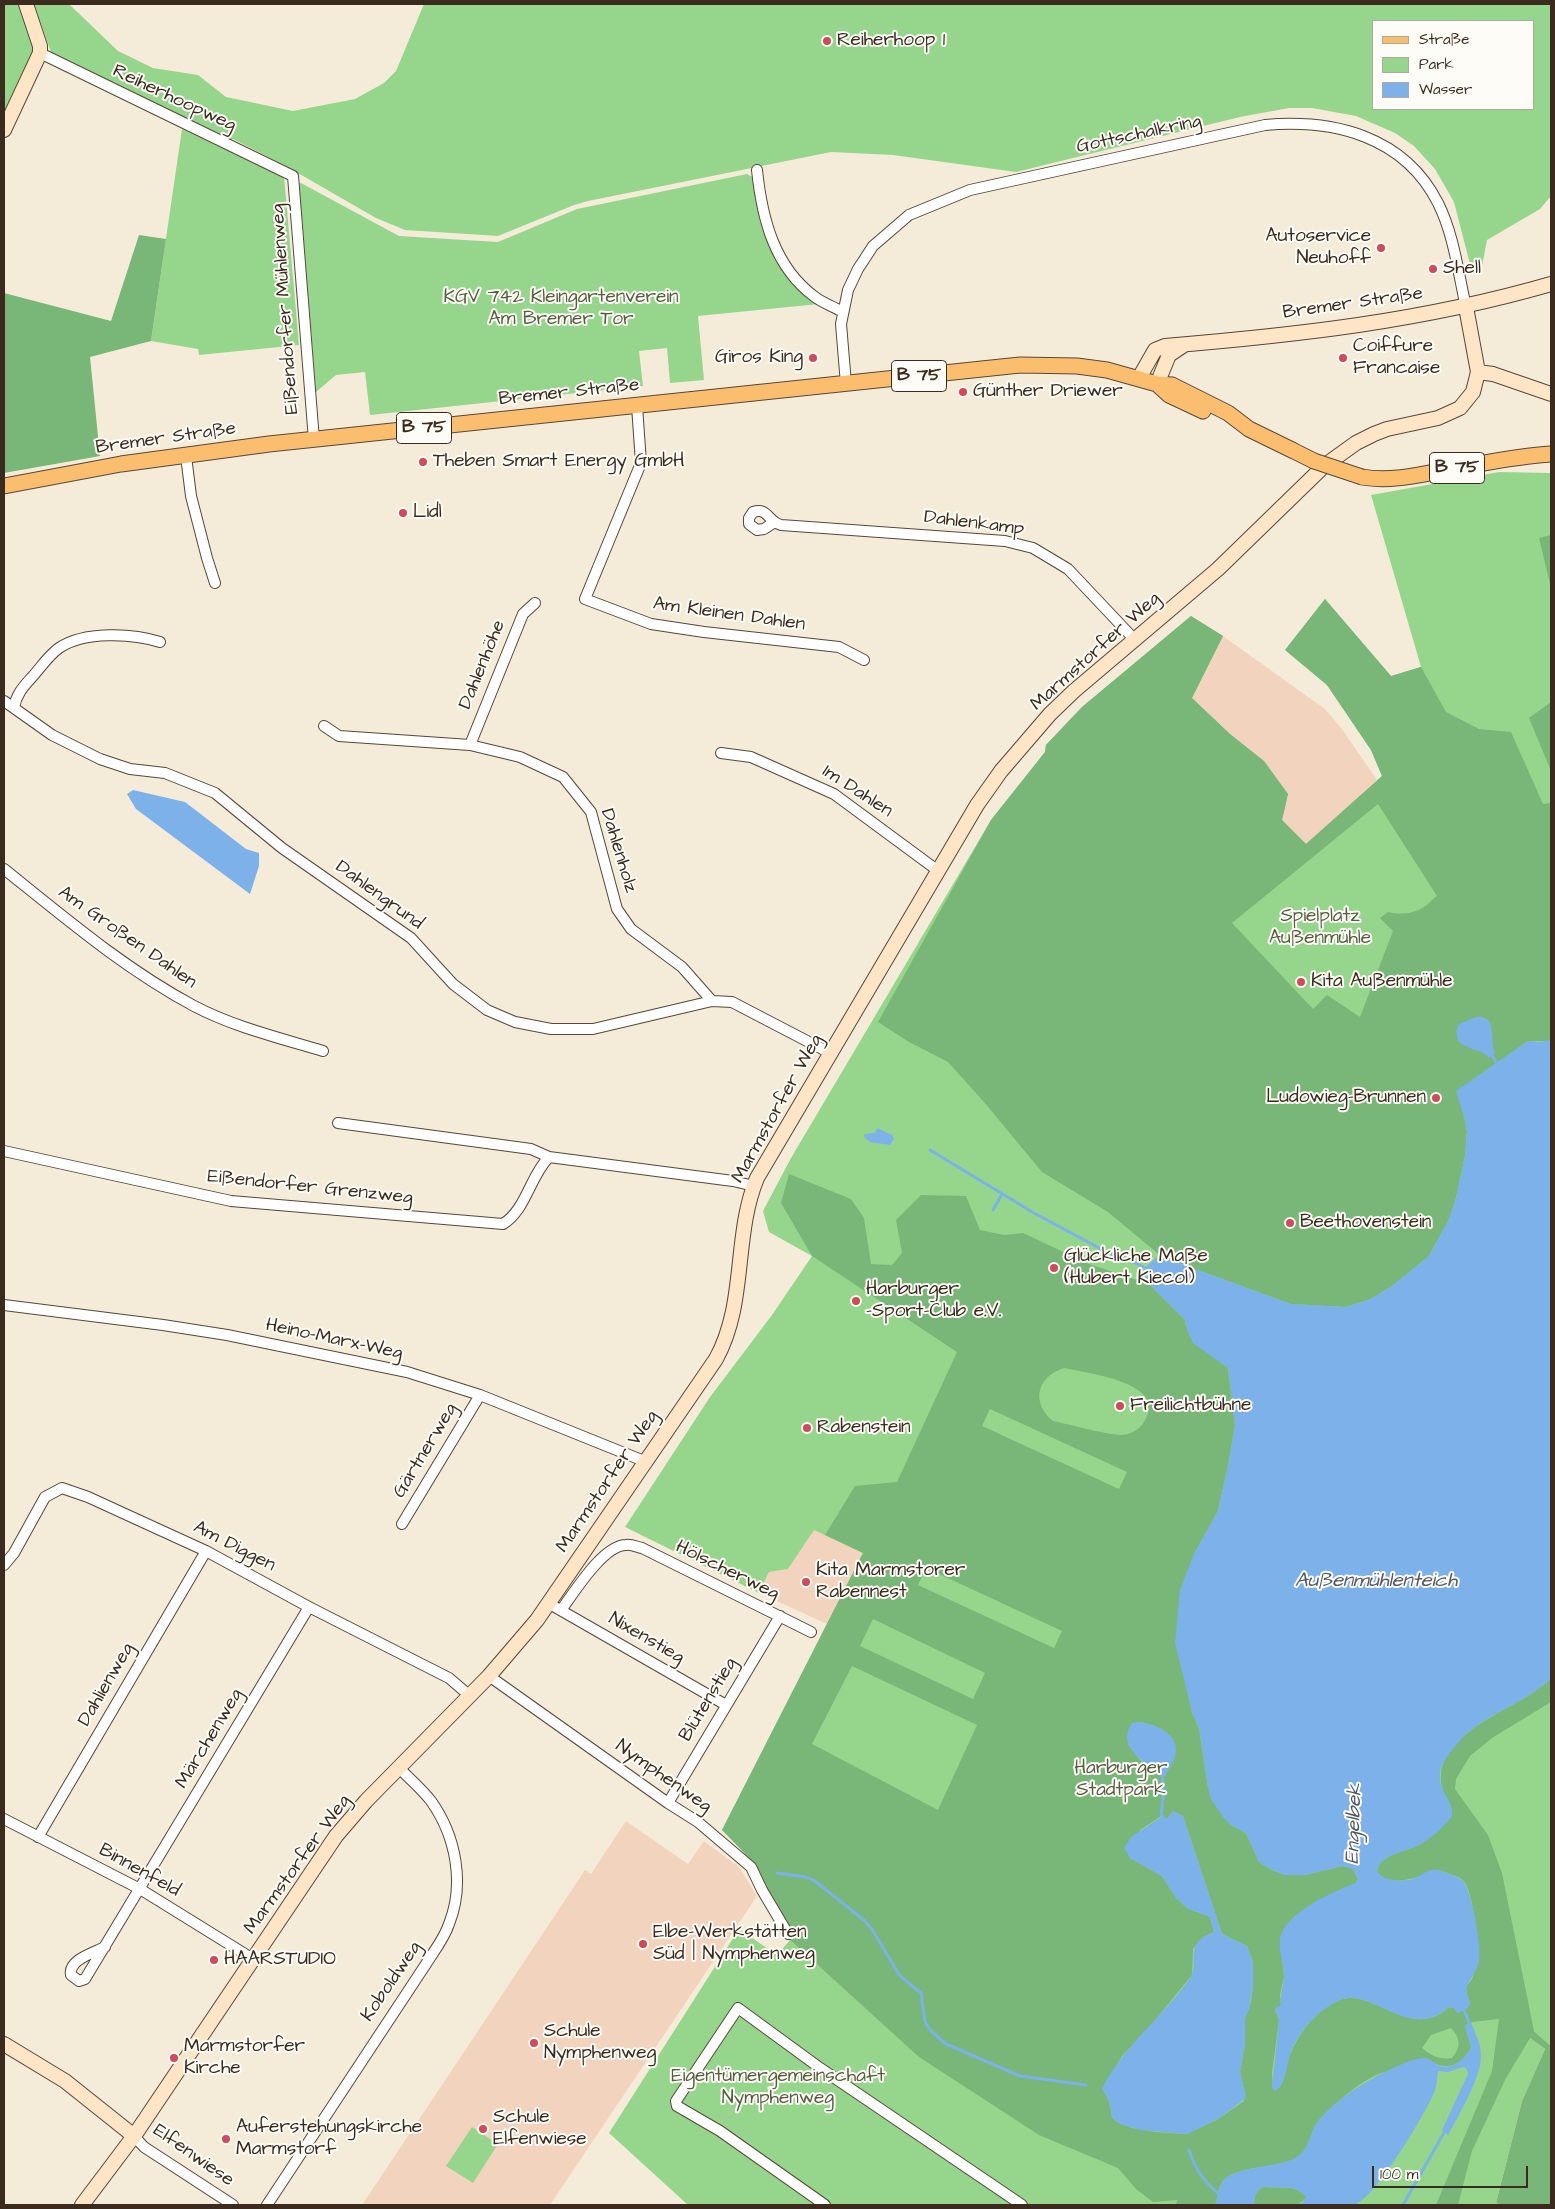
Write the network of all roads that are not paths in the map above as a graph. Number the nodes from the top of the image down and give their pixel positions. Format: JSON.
{"nodes":[{"id":1,"x":26,"y":4,"type":"edge"},
{"id":2,"x":40,"y":54,"type":"junction"},
{"id":3,"x":4,"y":130,"type":"edge"},
{"id":4,"x":758,"y":170,"type":"dead end"},
{"id":5,"x":293,"y":176,"type":"joint"},
{"id":6,"x":1551,"y":284,"type":"edge"},
{"id":7,"x":1466,"y":306,"type":"junction"},
{"id":8,"x":843,"y":312,"type":"junction"},
{"id":9,"x":1188,"y":344,"type":"junction"},
{"id":10,"x":1478,"y":372,"type":"junction"},
{"id":11,"x":1139,"y":378,"type":"junction"},
{"id":12,"x":846,"y":384,"type":"junction"},
{"id":13,"x":1157,"y":384,"type":"junction"},
{"id":14,"x":1551,"y":394,"type":"edge"},
{"id":15,"x":637,"y":406,"type":"junction"},
{"id":16,"x":314,"y":440,"type":"junction"},
{"id":17,"x":1551,"y":454,"type":"edge"},
{"id":18,"x":186,"y":456,"type":"junction"},
{"id":19,"x":4,"y":486,"type":"edge"},
{"id":20,"x":773,"y":523,"type":"dead end"},
{"id":21,"x":215,"y":584,"type":"dead end"},
{"id":22,"x":535,"y":603,"type":"dead end"},
{"id":23,"x":1135,"y":640,"type":"junction"},
{"id":24,"x":160,"y":642,"type":"dead end"},
{"id":25,"x":864,"y":660,"type":"dead end"},
{"id":26,"x":4,"y":701,"type":"edge"},
{"id":27,"x":14,"y":708,"type":"junction"},
{"id":28,"x":324,"y":726,"type":"dead end"},
{"id":29,"x":470,"y":745,"type":"junction"},
{"id":30,"x":721,"y":752,"type":"dead end"},
{"id":31,"x":4,"y":869,"type":"edge"},
{"id":32,"x":937,"y":870,"type":"junction"},
{"id":33,"x":712,"y":1001,"type":"junction"},
{"id":34,"x":323,"y":1051,"type":"dead end"},
{"id":35,"x":830,"y":1053,"type":"junction"},
{"id":36,"x":338,"y":1123,"type":"dead end"},
{"id":37,"x":4,"y":1151,"type":"edge"},
{"id":38,"x":549,"y":1157,"type":"junction"},
{"id":39,"x":754,"y":1186,"type":"junction"},
{"id":40,"x":4,"y":1305,"type":"edge"},
{"id":41,"x":480,"y":1395,"type":"junction"},
{"id":42,"x":644,"y":1461,"type":"junction"},
{"id":43,"x":402,"y":1524,"type":"dead end"},
{"id":44,"x":626,"y":1544,"type":"joint"},
{"id":45,"x":206,"y":1551,"type":"junction"},
{"id":46,"x":4,"y":1565,"type":"edge"},
{"id":47,"x":548,"y":1603,"type":"junction"},
{"id":48,"x":309,"y":1607,"type":"junction"},
{"id":49,"x":561,"y":1610,"type":"junction"},
{"id":50,"x":780,"y":1616,"type":"junction"},
{"id":51,"x":811,"y":1632,"type":"dead end"},
{"id":52,"x":489,"y":1676,"type":"junction"},
{"id":53,"x":470,"y":1696,"type":"junction"},
{"id":54,"x":726,"y":1705,"type":"junction"},
{"id":55,"x":400,"y":1768,"type":"junction"},
{"id":56,"x":668,"y":1803,"type":"junction"},
{"id":57,"x":4,"y":1820,"type":"edge"},
{"id":58,"x":38,"y":1837,"type":"junction"},
{"id":59,"x":140,"y":1889,"type":"junction"},
{"id":60,"x":788,"y":1934,"type":"dead end"},
{"id":61,"x":105,"y":1946,"type":"dead end"},
{"id":62,"x":253,"y":1960,"type":"junction"},
{"id":63,"x":4,"y":2044,"type":"edge"},
{"id":64,"x":134,"y":2136,"type":"junction"},
{"id":65,"x":82,"y":2205,"type":"edge"},
{"id":66,"x":233,"y":2205,"type":"edge"},
{"id":67,"x":267,"y":2205,"type":"edge"},
{"id":68,"x":825,"y":2205,"type":"edge"},
{"id":69,"x":1022,"y":2205,"type":"edge"}],
"edges":[{"from":1,"to":2,"type":"street"},
{"from":2,"to":3,"type":"street"},
{"from":2,"to":5,"type":"street","name":"Reiherhoopweg"},
{"from":4,"to":8,"type":"street"},
{"from":5,"to":16,"type":"street","name":"Eißendorfer Mühlenweg"},
{"from":6,"to":7,"type":"street","name":"Bremer Straße"},
{"from":7,"to":8,"type":"street","name":"Gottschalkring"},
{"from":7,"to":9,"type":"street","name":"Bremer Straße"},
{"from":7,"to":10,"type":"street","name":"Marmstorfer Weg"},
{"from":8,"to":12,"type":"street","name":"Gottschalkring"},
{"from":9,"to":11,"type":"street","name":"Bremer Straße"},
{"from":9,"to":13,"type":"street","name":"Bremer Straße"},
{"from":10,"to":14,"type":"street"},
{"from":10,"to":23,"type":"street","name":"Marmstorfer Weg"},
{"from":11,"to":12,"type":"main road","name":"Bremer Straße","number":"B 75"},
{"from":11,"to":13,"type":"main road","name":"Bremer Straße","number":"B 75"},
{"from":12,"to":15,"type":"main road","name":"Bremer Straße","number":"B 75"},
{"from":13,"to":17,"type":"main road","number":"B 75","bridge":true},
{"from":15,"to":16,"type":"main road","name":"Bremer Straße","number":"B 75"},
{"from":15,"to":25,"type":"street","name":"Am Kleinen Dahlen"},
{"from":16,"to":18,"type":"main road","name":"Bremer Straße","number":"B 75"},
{"from":18,"to":19,"type":"main road","name":"Bremer Straße","number":"B 75"},
{"from":18,"to":21,"type":"street"},
{"from":20,"to":23,"type":"street","name":"Dahlenkamp"},
{"from":22,"to":29,"type":"street","name":"Dahlenhöhe"},
{"from":23,"to":32,"type":"street","name":"Marmstorfer Weg"},
{"from":24,"to":27,"type":"street"},
{"from":26,"to":27,"type":"street","name":"Dahlengrund"},
{"from":27,"to":33,"type":"street","name":"Dahlengrund"},
{"from":28,"to":29,"type":"street","name":"Dahlenholz"},
{"from":29,"to":33,"type":"street","name":"Dahlenholz"},
{"from":30,"to":32,"type":"street","name":"Im Dahlen"},
{"from":31,"to":34,"type":"street","name":"Am Großen Dahlen"},
{"from":32,"to":35,"type":"street","name":"Marmstorfer Weg"},
{"from":33,"to":35,"type":"street","name":"Dahlengrund"},
{"from":35,"to":39,"type":"street","name":"Marmstorfer Weg"},
{"from":36,"to":38,"type":"street"},
{"from":37,"to":38,"type":"street","name":"Eißendorfer Grenzweg"},
{"from":38,"to":39,"type":"street"},
{"from":39,"to":42,"type":"street","name":"Marmstorfer Weg"},
{"from":40,"to":41,"type":"street","name":"Heino-Marx-Weg"},
{"from":41,"to":42,"type":"street","name":"Heino-Marx-Weg"},
{"from":41,"to":43,"type":"street","name":"Gärtnerweg"},
{"from":42,"to":47,"type":"street","name":"Marmstorfer Weg"},
{"from":44,"to":49,"type":"street","name":"Marmstorfer Weg"},
{"from":44,"to":50,"type":"street","name":"Hölscherweg"},
{"from":45,"to":46,"type":"street","name":"Am Diggen"},
{"from":45,"to":48,"type":"street","name":"Am Diggen"},
{"from":45,"to":58,"type":"street","name":"Dahlienweg"},
{"from":47,"to":49,"type":"street","name":"Nixenstieg"},
{"from":47,"to":52,"type":"street","name":"Marmstorfer Weg"},
{"from":48,"to":53,"type":"street","name":"Am Diggen"},
{"from":48,"to":59,"type":"street","name":"Märchenweg"},
{"from":49,"to":54,"type":"street","name":"Nixenstieg"},
{"from":50,"to":51,"type":"street","name":"Hölscherweg"},
{"from":50,"to":54,"type":"street","name":"Blütenstieg"},
{"from":52,"to":53,"type":"street","name":"Marmstorfer Weg"},
{"from":52,"to":56,"type":"street","name":"Nymphenweg"},
{"from":53,"to":55,"type":"street","name":"Marmstorfer Weg"},
{"from":54,"to":56,"type":"street","name":"Blütenstieg"},
{"from":55,"to":62,"type":"street","name":"Marmstorfer Weg"},
{"from":55,"to":67,"type":"street","name":"Koboldweg"},
{"from":56,"to":60,"type":"street","name":"Nymphenweg"},
{"from":57,"to":58,"type":"street","name":"Binnenfeld"},
{"from":58,"to":59,"type":"street","name":"Binnenfeld"},
{"from":59,"to":61,"type":"street","name":"Märchenweg"},
{"from":59,"to":62,"type":"street","name":"Binnenfeld"},
{"from":62,"to":64,"type":"street","name":"Marmstorfer Weg"},
{"from":63,"to":64,"type":"street"},
{"from":64,"to":65,"type":"street","name":"Marmstorfer Weg"},
{"from":64,"to":66,"type":"street","name":"Elfenwiese"},
{"from":68,"to":69,"type":"street"}]}
